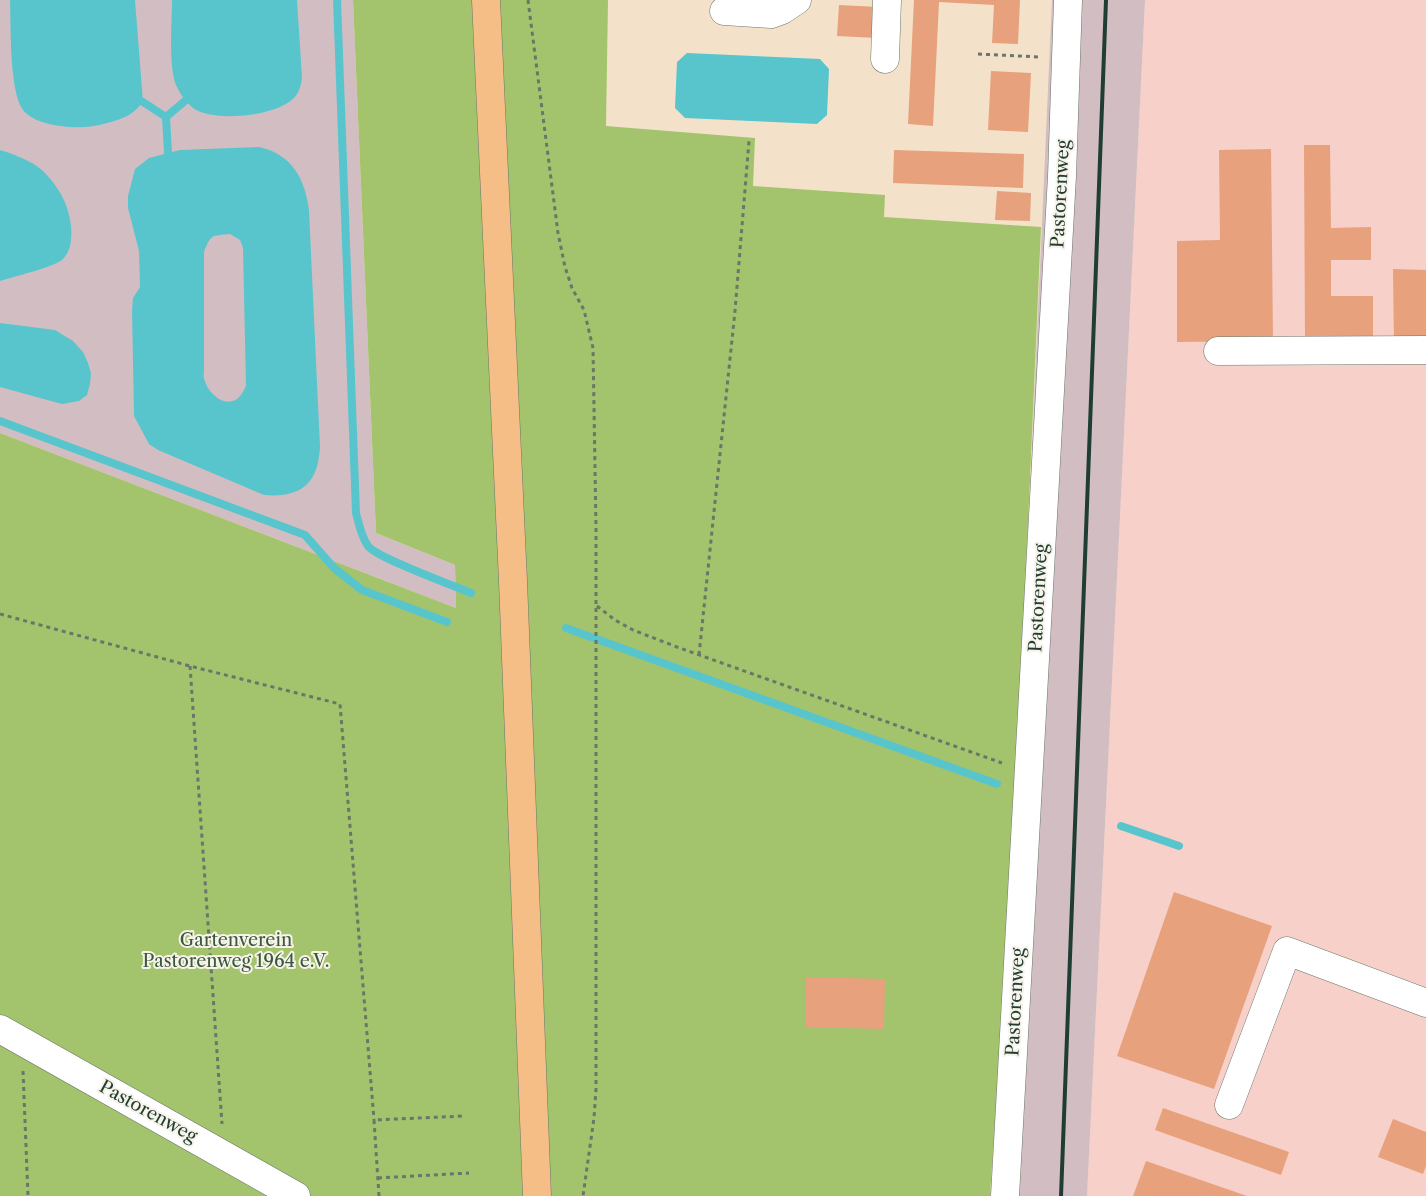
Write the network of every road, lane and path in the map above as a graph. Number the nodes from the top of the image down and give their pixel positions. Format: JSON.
{"nodes":[{"id":1,"x":486,"y":0,"type":"edge"},
{"id":2,"x":528,"y":0,"type":"edge"},
{"id":3,"x":797,"y":0,"type":"edge"},
{"id":4,"x":887,"y":0,"type":"edge"},
{"id":5,"x":1068,"y":0,"type":"edge"},
{"id":6,"x":724,"y":11,"type":"dead end"},
{"id":7,"x":978,"y":54,"type":"dead end"},
{"id":8,"x":1066,"y":58,"type":"junction"},
{"id":9,"x":885,"y":59,"type":"dead end"},
{"id":10,"x":749,"y":141,"type":"dead end"},
{"id":11,"x":1426,"y":350,"type":"edge"},
{"id":12,"x":1218,"y":351,"type":"dead end"},
{"id":13,"x":596,"y":606,"type":"junction"},
{"id":14,"x":0,"y":614,"type":"edge"},
{"id":15,"x":699,"y":655,"type":"junction"},
{"id":16,"x":190,"y":666,"type":"junction"},
{"id":17,"x":1029,"y":773,"type":"junction"},
{"id":18,"x":1426,"y":1003,"type":"edge"},
{"id":19,"x":11,"y":1035,"type":"edge"},
{"id":20,"x":1229,"y":1106,"type":"dead end"},
{"id":21,"x":464,"y":1116,"type":"dead end"},
{"id":22,"x":374,"y":1120,"type":"junction"},
{"id":23,"x":224,"y":1154,"type":"junction"},
{"id":24,"x":469,"y":1173,"type":"dead end"},
{"id":25,"x":378,"y":1178,"type":"junction"},
{"id":26,"x":28,"y":1196,"type":"edge"},
{"id":27,"x":296,"y":1196,"type":"edge"},
{"id":28,"x":379,"y":1196,"type":"edge"},
{"id":29,"x":537,"y":1196,"type":"edge"},
{"id":30,"x":583,"y":1196,"type":"edge"},
{"id":31,"x":1005,"y":1196,"type":"edge"}],
"edges":[{"from":1,"to":29,"type":"main road"},
{"from":2,"to":13,"type":"path"},
{"from":3,"to":6,"type":"street"},
{"from":4,"to":9,"type":"street"},
{"from":5,"to":8,"type":"street","name":"Pastorenweg"},
{"from":7,"to":8,"type":"path"},
{"from":8,"to":17,"type":"street","name":"Pastorenweg"},
{"from":10,"to":15,"type":"path"},
{"from":11,"to":12,"type":"street"},
{"from":13,"to":15,"type":"path"},
{"from":13,"to":30,"type":"path"},
{"from":14,"to":16,"type":"path"},
{"from":15,"to":17,"type":"path"},
{"from":16,"to":22,"type":"path"},
{"from":16,"to":23,"type":"path"},
{"from":17,"to":31,"type":"street","name":"Pastorenweg"},
{"from":18,"to":20,"type":"street"},
{"from":19,"to":23,"type":"street","name":"Pastorenweg"},
{"from":19,"to":26,"type":"path"},
{"from":21,"to":22,"type":"path"},
{"from":22,"to":25,"type":"path"},
{"from":23,"to":27,"type":"street","name":"Pastorenweg"},
{"from":24,"to":25,"type":"path"},
{"from":25,"to":28,"type":"path"}]}
